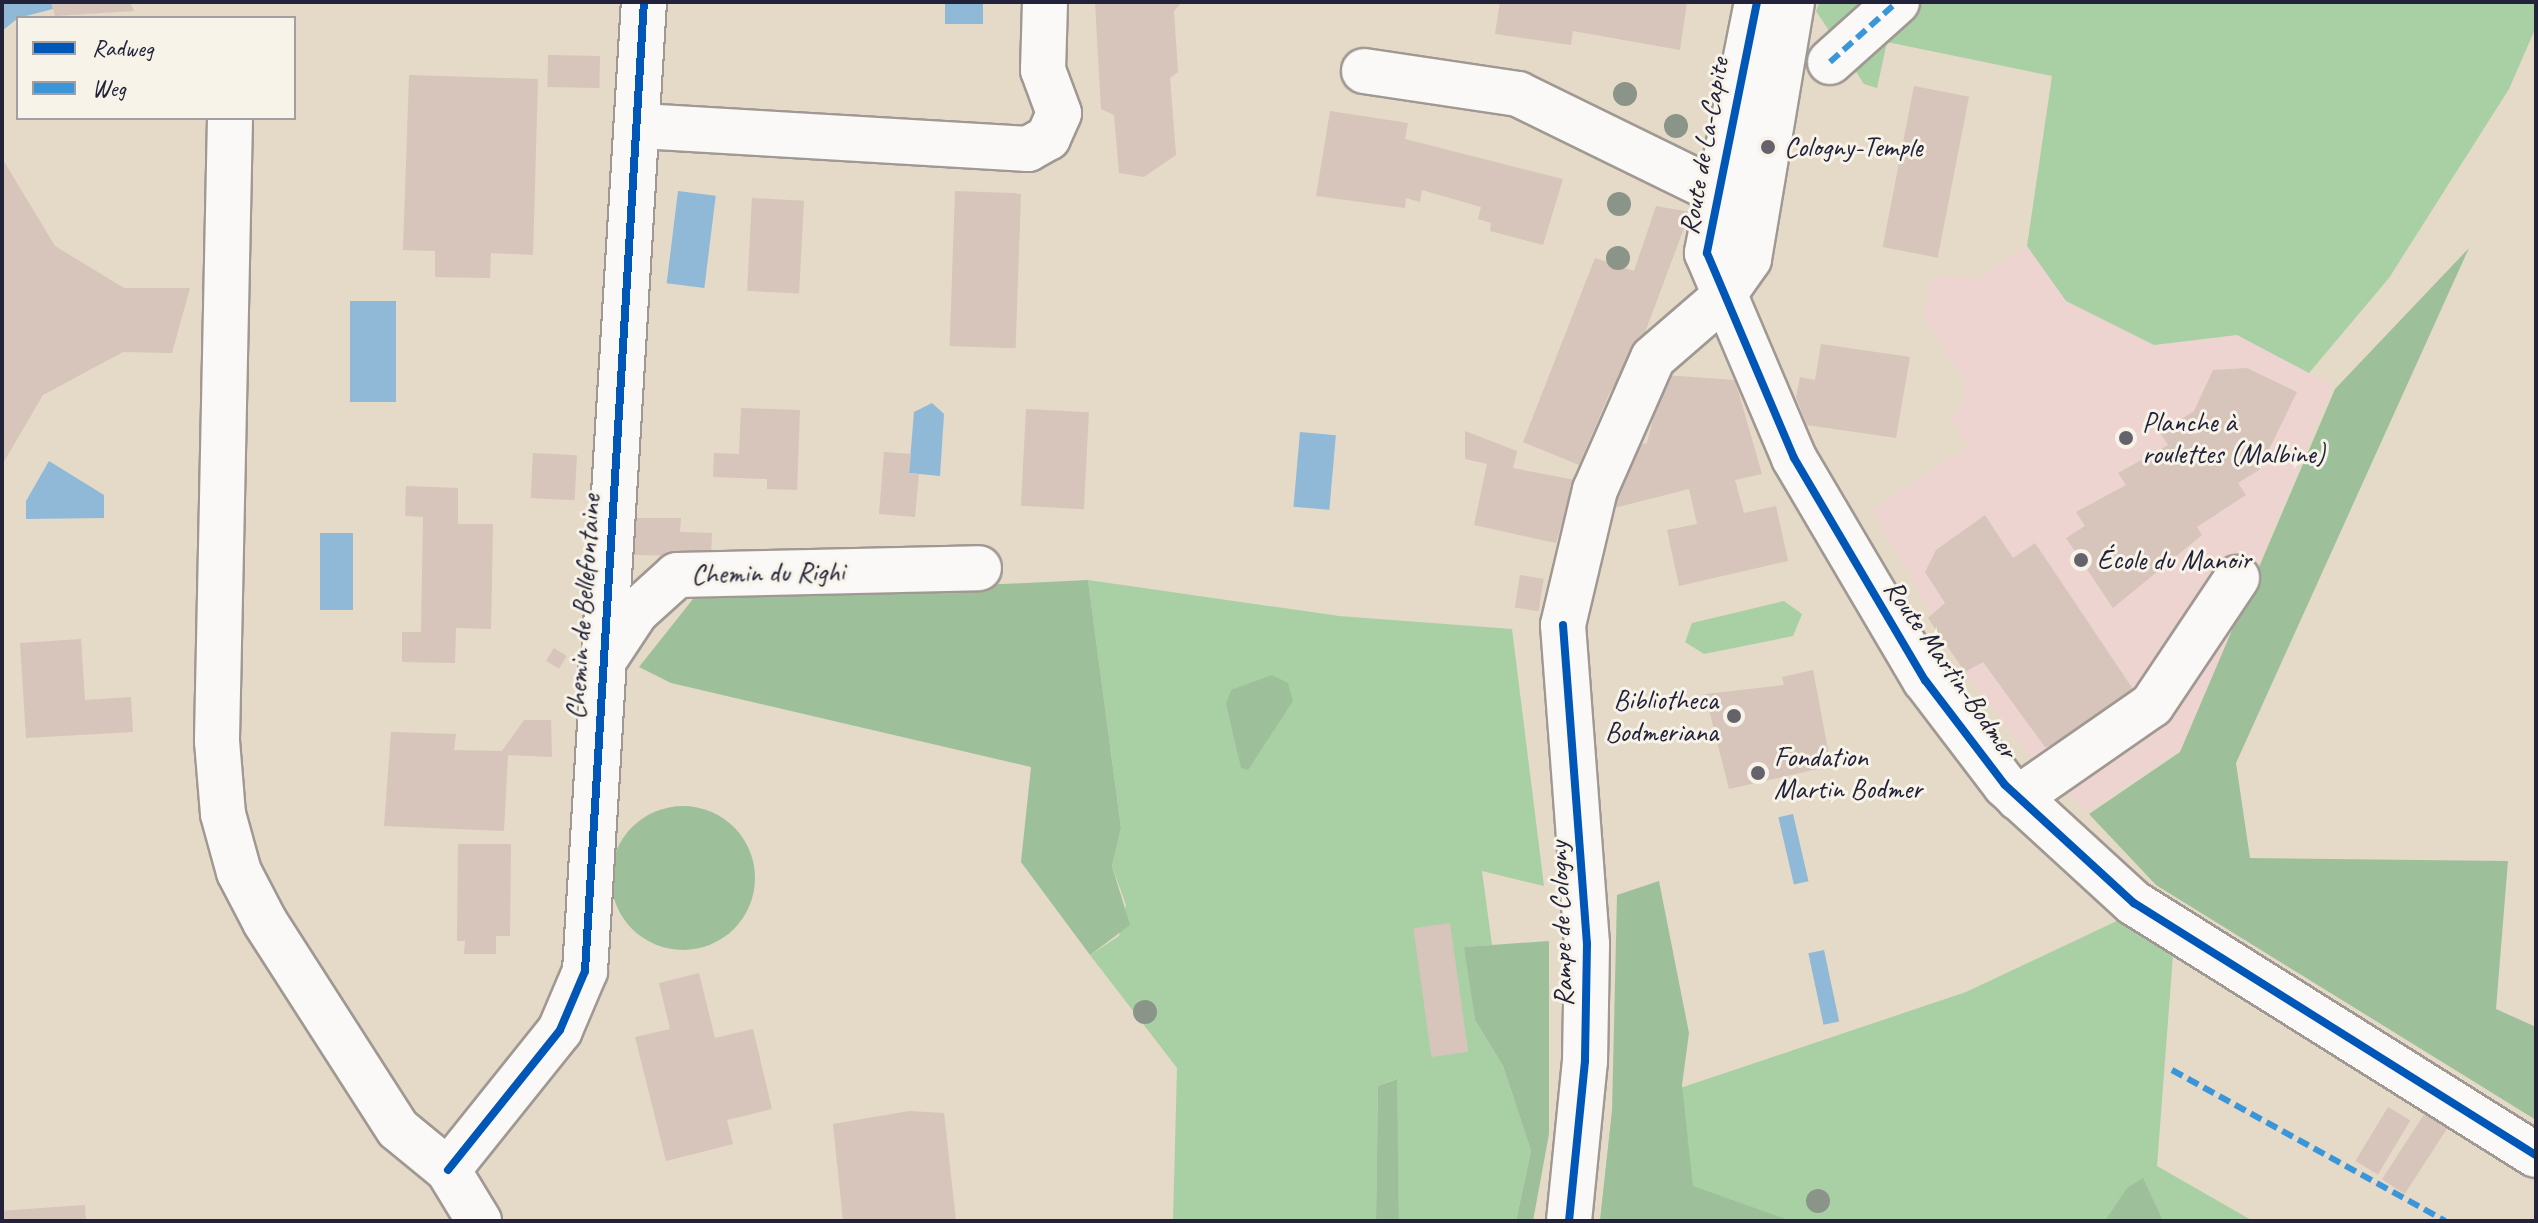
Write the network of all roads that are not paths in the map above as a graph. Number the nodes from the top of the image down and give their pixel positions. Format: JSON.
{"nodes":[{"id":1,"x":644,"y":2,"type":"edge"},
{"id":2,"x":1045,"y":2,"type":"edge"},
{"id":3,"x":1757,"y":2,"type":"edge"},
{"id":4,"x":1792,"y":2,"type":"edge"},
{"id":5,"x":1897,"y":2,"type":"edge"},
{"id":6,"x":1764,"y":47,"type":"junction"},
{"id":7,"x":1830,"y":62,"type":"dead end"},
{"id":8,"x":1364,"y":71,"type":"dead end"},
{"id":9,"x":230,"y":120,"type":"edge"},
{"id":10,"x":641,"y":126,"type":"junction"},
{"id":11,"x":1716,"y":191,"type":"junction"},
{"id":12,"x":1759,"y":197,"type":"junction"},
{"id":13,"x":1721,"y":299,"type":"junction"},
{"id":14,"x":979,"y":568,"type":"dead end"},
{"id":15,"x":2237,"y":578,"type":"dead end"},
{"id":16,"x":600,"y":667,"type":"junction"},
{"id":17,"x":2018,"y":798,"type":"junction"},
{"id":18,"x":2536,"y":1155,"type":"edge"},
{"id":19,"x":448,"y":1170,"type":"junction"},
{"id":20,"x":479,"y":1221,"type":"edge"},
{"id":21,"x":1569,"y":1221,"type":"edge"}],
"edges":[{"from":1,"to":10,"type":"street","name":"Chemin de Bellefontaine"},
{"from":2,"to":10,"type":"street"},
{"from":3,"to":6,"type":"street","name":"Route de La-Capite"},
{"from":4,"to":6,"type":"street","name":"Route de La-Capite"},
{"from":5,"to":7,"type":"street"},
{"from":6,"to":11,"type":"street","name":"Route de La-Capite"},
{"from":6,"to":12,"type":"street","name":"Route de La-Capite"},
{"from":8,"to":11,"type":"street"},
{"from":9,"to":19,"type":"street"},
{"from":10,"to":16,"type":"street","name":"Chemin de Bellefontaine"},
{"from":11,"to":12,"type":"street"},
{"from":11,"to":13,"type":"street","name":"Route de La-Capite"},
{"from":12,"to":13,"type":"street","name":"Route de La-Capite"},
{"from":13,"to":17,"type":"street","name":"Route Martin-Bodmer"},
{"from":13,"to":21,"type":"street","name":"Rampe de Cologny"},
{"from":14,"to":16,"type":"street","name":"Chemin du Righi"},
{"from":15,"to":17,"type":"street"},
{"from":16,"to":19,"type":"street","name":"Chemin de Bellefontaine"},
{"from":17,"to":18,"type":"street","name":"Route Martin-Bodmer"},
{"from":19,"to":20,"type":"street"}]}
